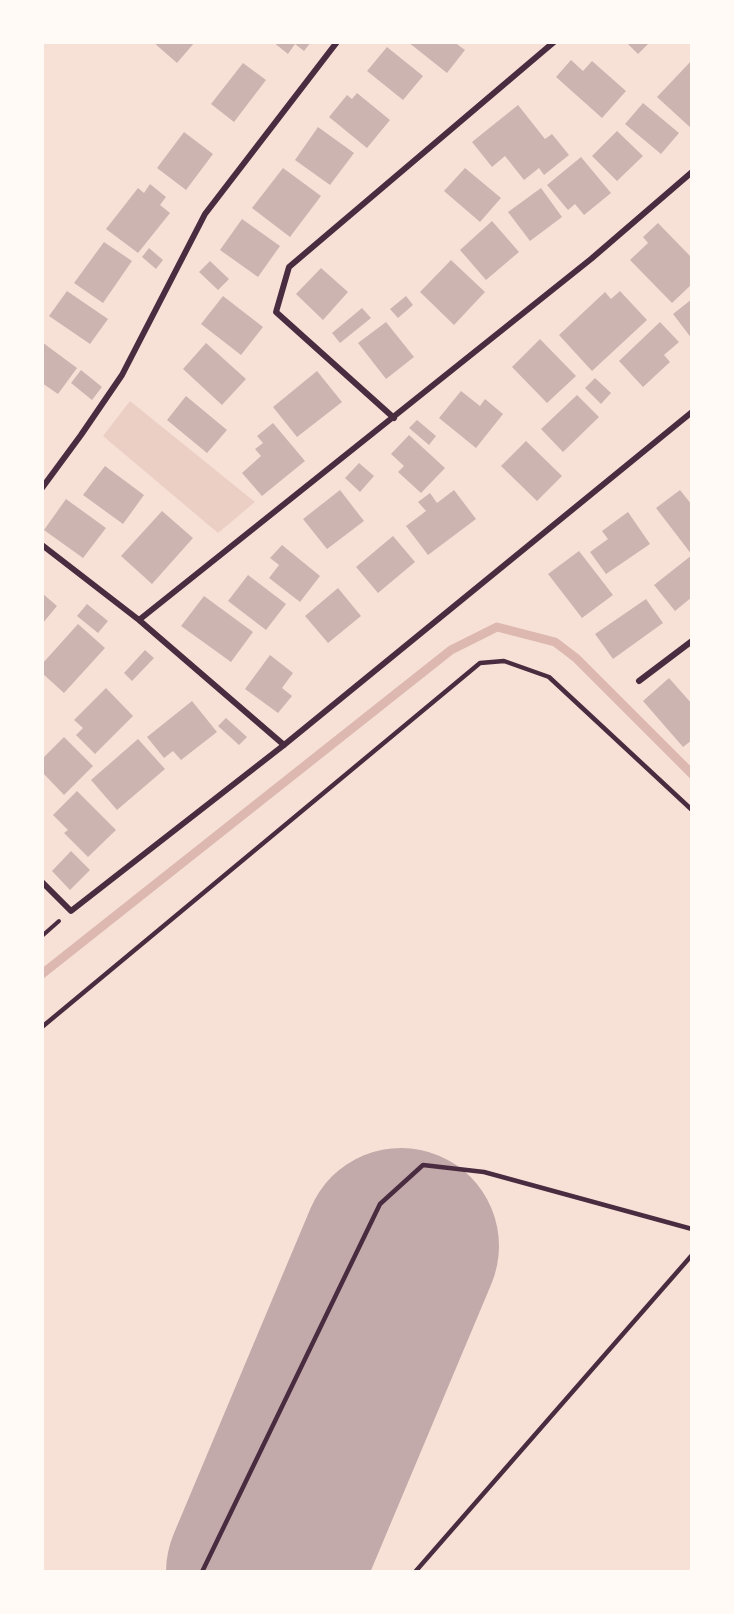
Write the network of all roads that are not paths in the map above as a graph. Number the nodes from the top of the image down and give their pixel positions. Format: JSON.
{"nodes":[{"id":1,"x":337,"y":42,"type":"edge"},
{"id":2,"x":554,"y":42,"type":"edge"},
{"id":3,"x":692,"y":172,"type":"edge"},
{"id":4,"x":692,"y":412,"type":"edge"},
{"id":5,"x":394,"y":418,"type":"junction"},
{"id":6,"x":42,"y":488,"type":"edge"},
{"id":7,"x":42,"y":545,"type":"edge"},
{"id":8,"x":140,"y":620,"type":"junction"},
{"id":9,"x":692,"y":641,"type":"edge"},
{"id":10,"x":639,"y":681,"type":"dead end"},
{"id":11,"x":284,"y":745,"type":"junction"},
{"id":12,"x":692,"y":810,"type":"edge"},
{"id":13,"x":42,"y":882,"type":"edge"},
{"id":14,"x":42,"y":1027,"type":"edge"},
{"id":15,"x":692,"y":1229,"type":"edge"},
{"id":16,"x":692,"y":1255,"type":"edge"},
{"id":17,"x":202,"y":1572,"type":"edge"},
{"id":18,"x":415,"y":1572,"type":"edge"}],
"edges":[{"from":1,"to":6,"type":"street"},
{"from":2,"to":5,"type":"street"},
{"from":3,"to":5,"type":"street"},
{"from":4,"to":11,"type":"street"},
{"from":5,"to":8,"type":"street"},
{"from":7,"to":8,"type":"street"},
{"from":8,"to":11,"type":"street"},
{"from":9,"to":10,"type":"street"},
{"from":11,"to":13,"type":"street"},
{"from":12,"to":14,"type":"lane"},
{"from":15,"to":17,"type":"lane"},
{"from":16,"to":18,"type":"lane"}]}
